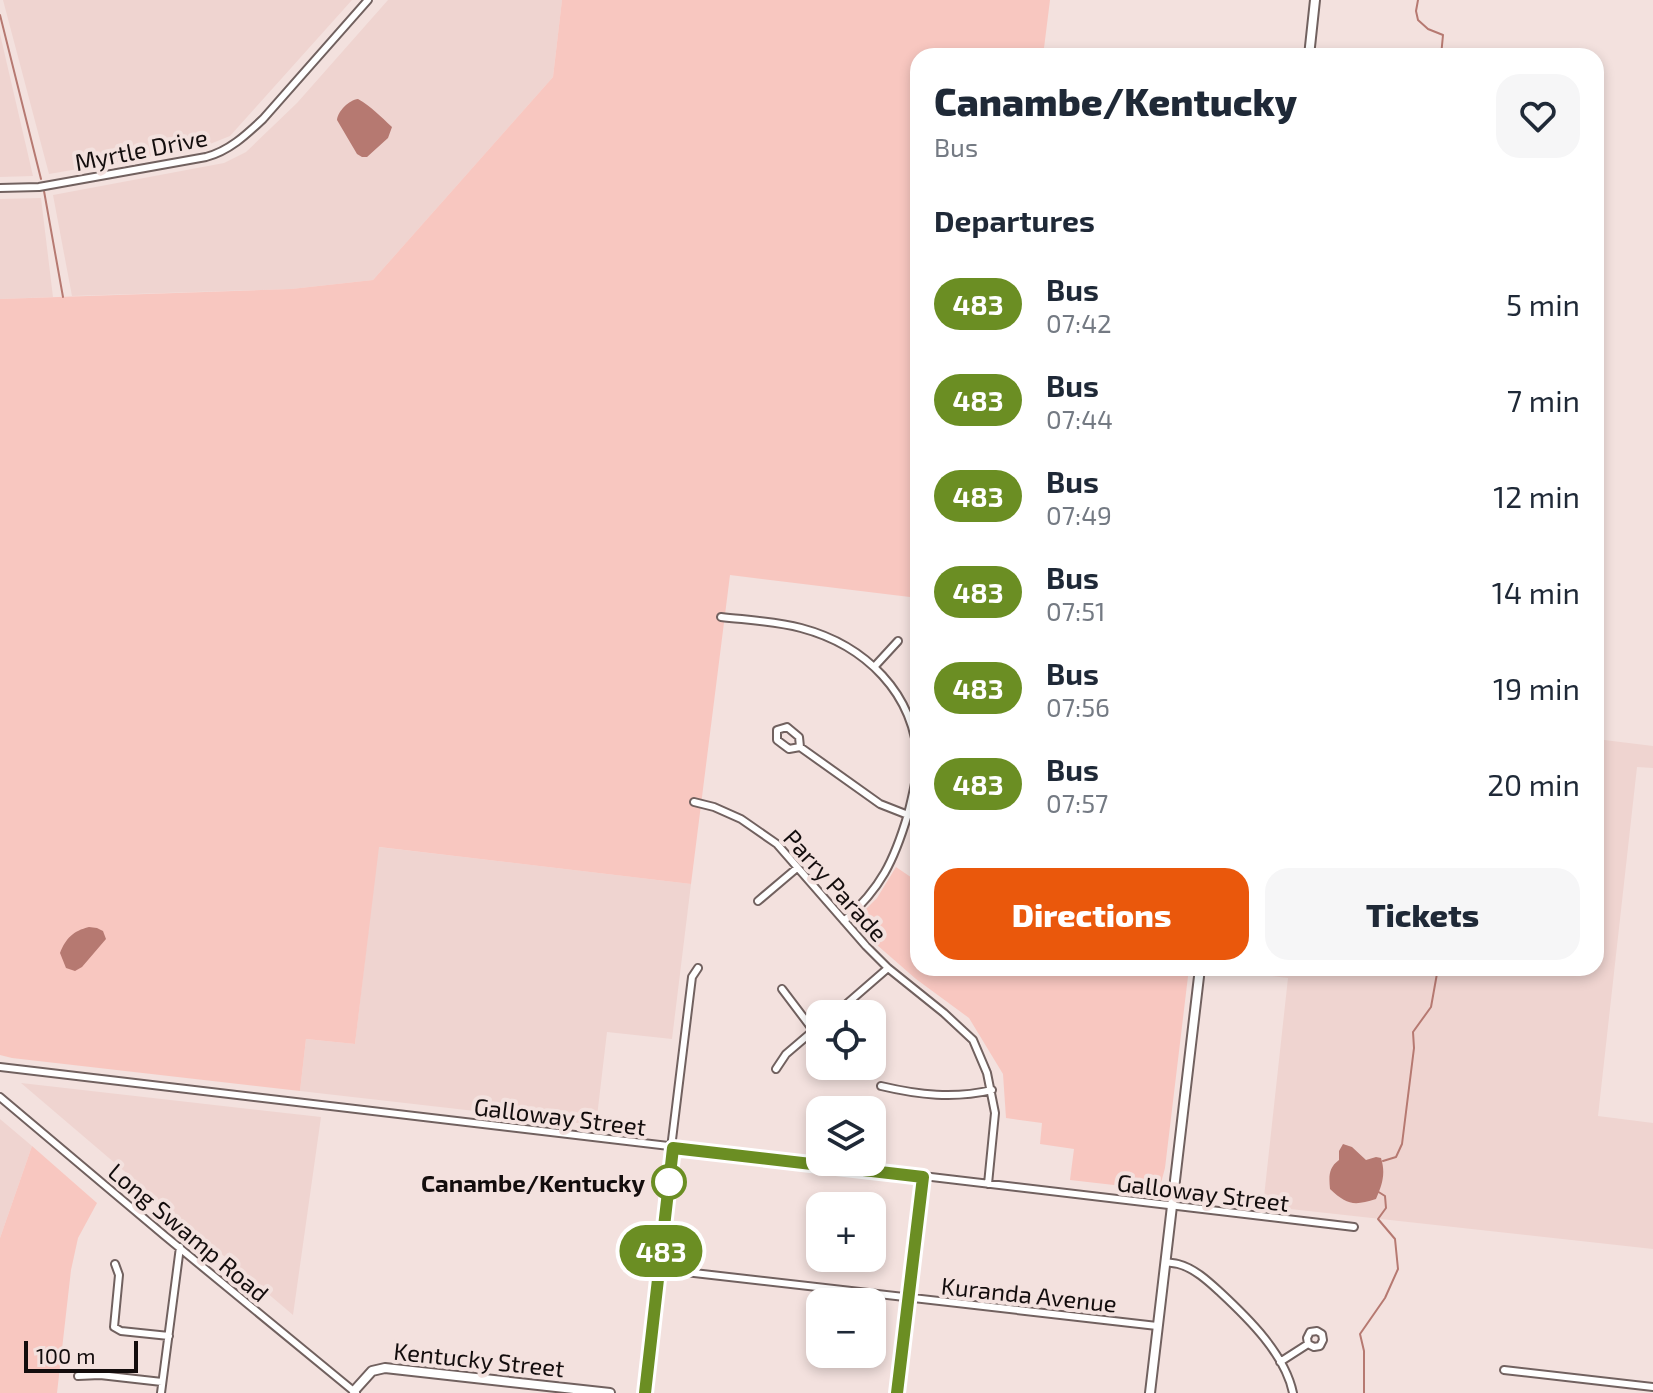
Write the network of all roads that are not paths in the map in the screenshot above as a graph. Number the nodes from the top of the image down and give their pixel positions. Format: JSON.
{"nodes":[{"id":1,"x":368,"y":0,"type":"edge"},
{"id":2,"x":1315,"y":0,"type":"edge"},
{"id":3,"x":1310,"y":48,"type":"edge"},
{"id":4,"x":0,"y":188,"type":"edge"},
{"id":5,"x":721,"y":617,"type":"dead end"},
{"id":6,"x":898,"y":641,"type":"dead end"},
{"id":7,"x":875,"y":666,"type":"junction"},
{"id":8,"x":910,"y":721,"type":"edge"},
{"id":9,"x":800,"y":747,"type":"dead end"},
{"id":10,"x":694,"y":802,"type":"dead end"},
{"id":11,"x":910,"y":807,"type":"edge"},
{"id":12,"x":908,"y":815,"type":"junction"},
{"id":13,"x":797,"y":868,"type":"junction"},
{"id":14,"x":758,"y":901,"type":"dead end"},
{"id":15,"x":844,"y":921,"type":"junction"},
{"id":16,"x":698,"y":968,"type":"dead end"},
{"id":17,"x":888,"y":968,"type":"junction"},
{"id":18,"x":1199,"y":976,"type":"edge"},
{"id":19,"x":782,"y":989,"type":"dead end"},
{"id":20,"x":851,"y":1000,"type":"edge"},
{"id":21,"x":806,"y":1021,"type":"edge"},
{"id":22,"x":806,"y":1036,"type":"edge"},
{"id":23,"x":0,"y":1067,"type":"edge"},
{"id":24,"x":776,"y":1069,"type":"dead end"},
{"id":25,"x":881,"y":1086,"type":"dead end"},
{"id":26,"x":992,"y":1090,"type":"junction"},
{"id":27,"x":0,"y":1097,"type":"edge"},
{"id":28,"x":672,"y":1148,"type":"junction"},
{"id":29,"x":923,"y":1177,"type":"junction"},
{"id":30,"x":988,"y":1184,"type":"junction"},
{"id":31,"x":1172,"y":1207,"type":"junction"},
{"id":32,"x":1354,"y":1227,"type":"dead end"},
{"id":33,"x":180,"y":1247,"type":"junction"},
{"id":34,"x":1166,"y":1262,"type":"junction"},
{"id":35,"x":115,"y":1264,"type":"dead end"},
{"id":36,"x":659,"y":1269,"type":"junction"},
{"id":37,"x":909,"y":1298,"type":"junction"},
{"id":38,"x":1157,"y":1326,"type":"junction"},
{"id":39,"x":169,"y":1336,"type":"junction"},
{"id":40,"x":1308,"y":1344,"type":"dead end"},
{"id":41,"x":1280,"y":1362,"type":"junction"},
{"id":42,"x":1504,"y":1370,"type":"dead end"},
{"id":43,"x":78,"y":1376,"type":"dead end"},
{"id":44,"x":162,"y":1382,"type":"junction"},
{"id":45,"x":1653,"y":1387,"type":"edge"},
{"id":46,"x":355,"y":1392,"type":"edge"},
{"id":47,"x":161,"y":1393,"type":"edge"},
{"id":48,"x":610,"y":1393,"type":"edge"},
{"id":49,"x":645,"y":1393,"type":"edge"},
{"id":50,"x":897,"y":1393,"type":"edge"},
{"id":51,"x":1150,"y":1393,"type":"edge"},
{"id":52,"x":1293,"y":1393,"type":"edge"}],
"edges":[{"from":1,"to":4,"type":"street","name":"Myrtle Drive"},
{"from":2,"to":3,"type":"street"},
{"from":5,"to":7,"type":"street"},
{"from":6,"to":7,"type":"street"},
{"from":7,"to":8,"type":"street"},
{"from":9,"to":12,"type":"street"},
{"from":10,"to":13,"type":"street","name":"Parry Parade"},
{"from":11,"to":12,"type":"street"},
{"from":12,"to":15,"type":"street"},
{"from":13,"to":14,"type":"street"},
{"from":13,"to":15,"type":"street","name":"Parry Parade"},
{"from":15,"to":17,"type":"street","name":"Parry Parade"},
{"from":16,"to":28,"type":"street"},
{"from":17,"to":20,"type":"street"},
{"from":17,"to":26,"type":"street","name":"Parry Parade"},
{"from":18,"to":31,"type":"street"},
{"from":19,"to":21,"type":"street"},
{"from":22,"to":24,"type":"street"},
{"from":23,"to":28,"type":"street","name":"Galloway Street"},
{"from":25,"to":26,"type":"street"},
{"from":26,"to":30,"type":"street","name":"Parry Parade"},
{"from":27,"to":33,"type":"street","name":"Long Swamp Road"},
{"from":28,"to":29,"type":"street","name":"Galloway Street"},
{"from":28,"to":36,"type":"street"},
{"from":29,"to":30,"type":"street","name":"Galloway Street"},
{"from":29,"to":37,"type":"street"},
{"from":30,"to":31,"type":"street","name":"Galloway Street"},
{"from":31,"to":32,"type":"street","name":"Galloway Street"},
{"from":31,"to":34,"type":"street"},
{"from":33,"to":39,"type":"street"},
{"from":33,"to":46,"type":"street","name":"Long Swamp Road"},
{"from":34,"to":38,"type":"street"},
{"from":34,"to":41,"type":"street"},
{"from":35,"to":39,"type":"street"},
{"from":36,"to":37,"type":"street","name":"Kuranda Avenue"},
{"from":36,"to":49,"type":"street"},
{"from":37,"to":38,"type":"street","name":"Kuranda Avenue"},
{"from":37,"to":50,"type":"street"},
{"from":38,"to":51,"type":"street"},
{"from":39,"to":44,"type":"street"},
{"from":40,"to":41,"type":"street"},
{"from":41,"to":52,"type":"street"},
{"from":42,"to":45,"type":"street"},
{"from":43,"to":44,"type":"street"},
{"from":44,"to":47,"type":"street"},
{"from":46,"to":48,"type":"street","name":"Kentucky Street"}]}
